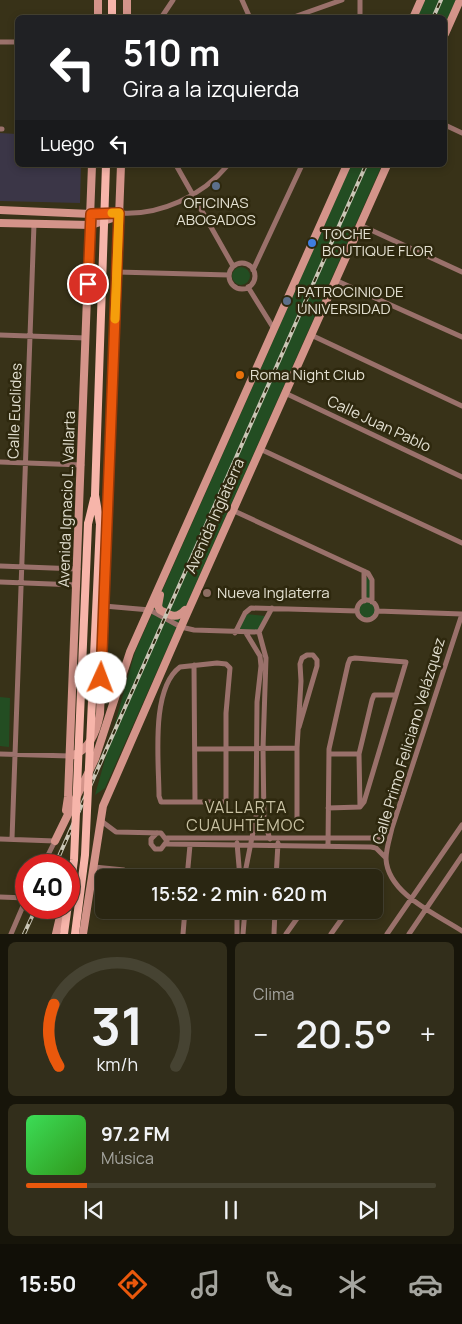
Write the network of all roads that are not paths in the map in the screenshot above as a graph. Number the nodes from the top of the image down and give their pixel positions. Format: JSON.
{"nodes":[{"id":1,"x":98,"y":0,"type":"edge"},
{"id":2,"x":112,"y":0,"type":"edge"},
{"id":3,"x":127,"y":0,"type":"edge"},
{"id":4,"x":173,"y":0,"type":"edge"},
{"id":5,"x":242,"y":0,"type":"edge"},
{"id":6,"x":342,"y":0,"type":"edge"},
{"id":7,"x":360,"y":0,"type":"edge"},
{"id":8,"x":421,"y":0,"type":"edge"},
{"id":9,"x":460,"y":0,"type":"edge"},
{"id":10,"x":98,"y":15,"type":"edge"},
{"id":11,"x":112,"y":15,"type":"edge"},
{"id":12,"x":127,"y":15,"type":"edge"},
{"id":13,"x":163,"y":15,"type":"edge"},
{"id":14,"x":249,"y":15,"type":"edge"},
{"id":15,"x":300,"y":15,"type":"edge"},
{"id":16,"x":360,"y":15,"type":"edge"},
{"id":17,"x":414,"y":15,"type":"edge"},
{"id":18,"x":447,"y":29,"type":"edge"},
{"id":19,"x":0,"y":42,"type":"edge"},
{"id":20,"x":15,"y":42,"type":"edge"},
{"id":21,"x":447,"y":126,"type":"edge"},
{"id":22,"x":462,"y":133,"type":"edge"},
{"id":23,"x":92,"y":167,"type":"edge"},
{"id":24,"x":106,"y":167,"type":"edge"},
{"id":25,"x":121,"y":167,"type":"edge"},
{"id":26,"x":177,"y":167,"type":"edge"},
{"id":27,"x":226,"y":167,"type":"edge"},
{"id":28,"x":301,"y":167,"type":"edge"},
{"id":29,"x":345,"y":167,"type":"edge"},
{"id":30,"x":386,"y":167,"type":"edge"},
{"id":31,"x":193,"y":194,"type":"junction"},
{"id":32,"x":0,"y":210,"type":"edge"},
{"id":33,"x":91,"y":214,"type":"junction"},
{"id":34,"x":122,"y":214,"type":"junction"},
{"id":35,"x":104,"y":217,"type":"junction"},
{"id":36,"x":0,"y":223,"type":"edge"},
{"id":37,"x":34,"y":224,"type":"junction"},
{"id":38,"x":360,"y":224,"type":"junction"},
{"id":39,"x":90,"y":225,"type":"junction"},
{"id":40,"x":233,"y":266,"type":"junction"},
{"id":41,"x":253,"y":270,"type":"junction"},
{"id":42,"x":117,"y":272,"type":"junction"},
{"id":43,"x":462,"y":272,"type":"edge"},
{"id":44,"x":229,"y":275,"type":"junction"},
{"id":45,"x":335,"y":280,"type":"junction"},
{"id":46,"x":248,"y":288,"type":"junction"},
{"id":47,"x":274,"y":329,"type":"junction"},
{"id":48,"x":0,"y":335,"type":"edge"},
{"id":49,"x":311,"y":335,"type":"junction"},
{"id":50,"x":30,"y":336,"type":"junction"},
{"id":51,"x":462,"y":337,"type":"edge"},
{"id":52,"x":86,"y":338,"type":"junction"},
{"id":53,"x":285,"y":393,"type":"junction"},
{"id":54,"x":462,"y":406,"type":"edge"},
{"id":55,"x":260,"y":449,"type":"junction"},
{"id":56,"x":0,"y":462,"type":"edge"},
{"id":57,"x":26,"y":463,"type":"junction"},
{"id":58,"x":82,"y":465,"type":"junction"},
{"id":59,"x":462,"y":477,"type":"edge"},
{"id":60,"x":95,"y":495,"type":"junction"},
{"id":61,"x":232,"y":510,"type":"junction"},
{"id":62,"x":462,"y":543,"type":"edge"},
{"id":63,"x":0,"y":566,"type":"edge"},
{"id":64,"x":22,"y":566,"type":"junction"},
{"id":65,"x":78,"y":569,"type":"junction"},
{"id":66,"x":364,"y":571,"type":"junction"},
{"id":67,"x":0,"y":582,"type":"edge"},
{"id":68,"x":22,"y":583,"type":"junction"},
{"id":69,"x":162,"y":583,"type":"junction"},
{"id":70,"x":77,"y":585,"type":"junction"},
{"id":71,"x":364,"y":600,"type":"junction"},
{"id":72,"x":372,"y":602,"type":"junction"},
{"id":73,"x":191,"y":604,"type":"junction"},
{"id":74,"x":104,"y":606,"type":"junction"},
{"id":75,"x":272,"y":608,"type":"junction"},
{"id":76,"x":150,"y":610,"type":"junction"},
{"id":77,"x":357,"y":611,"type":"junction"},
{"id":78,"x":377,"y":611,"type":"junction"},
{"id":79,"x":462,"y":614,"type":"edge"},
{"id":80,"x":181,"y":626,"type":"junction"},
{"id":81,"x":259,"y":632,"type":"junction"},
{"id":82,"x":235,"y":633,"type":"junction"},
{"id":83,"x":246,"y":633,"type":"junction"},
{"id":84,"x":194,"y":665,"type":"junction"},
{"id":85,"x":396,"y":695,"type":"junction"},
{"id":86,"x":299,"y":727,"type":"junction"},
{"id":87,"x":226,"y":748,"type":"junction"},
{"id":88,"x":260,"y":748,"type":"junction"},
{"id":89,"x":297,"y":748,"type":"junction"},
{"id":90,"x":195,"y":749,"type":"junction"},
{"id":91,"x":0,"y":754,"type":"edge"},
{"id":92,"x":16,"y":754,"type":"junction"},
{"id":93,"x":329,"y":754,"type":"junction"},
{"id":94,"x":360,"y":754,"type":"junction"},
{"id":95,"x":70,"y":756,"type":"junction"},
{"id":96,"x":195,"y":802,"type":"junction"},
{"id":97,"x":360,"y":807,"type":"junction"},
{"id":98,"x":328,"y":808,"type":"junction"},
{"id":99,"x":100,"y":820,"type":"junction"},
{"id":100,"x":298,"y":820,"type":"dead end"},
{"id":101,"x":462,"y":825,"type":"edge"},
{"id":102,"x":392,"y":828,"type":"junction"},
{"id":103,"x":157,"y":833,"type":"junction"},
{"id":104,"x":57,"y":837,"type":"junction"},
{"id":105,"x":270,"y":837,"type":"junction"},
{"id":106,"x":278,"y":837,"type":"junction"},
{"id":107,"x":166,"y":838,"type":"junction"},
{"id":108,"x":238,"y":838,"type":"junction"},
{"id":109,"x":251,"y":838,"type":"junction"},
{"id":110,"x":328,"y":838,"type":"junction"},
{"id":111,"x":0,"y":839,"type":"edge"},
{"id":112,"x":12,"y":839,"type":"junction"},
{"id":113,"x":167,"y":844,"type":"junction"},
{"id":114,"x":190,"y":845,"type":"junction"},
{"id":115,"x":237,"y":846,"type":"junction"},
{"id":116,"x":270,"y":846,"type":"junction"},
{"id":117,"x":278,"y":846,"type":"junction"},
{"id":118,"x":328,"y":846,"type":"junction"},
{"id":119,"x":251,"y":847,"type":"junction"},
{"id":120,"x":48,"y":854,"type":"edge"},
{"id":121,"x":462,"y":856,"type":"edge"},
{"id":122,"x":239,"y":857,"type":"junction"},
{"id":123,"x":248,"y":858,"type":"junction"},
{"id":124,"x":386,"y":858,"type":"junction"},
{"id":125,"x":94,"y":867,"type":"junction"},
{"id":126,"x":114,"y":869,"type":"edge"},
{"id":127,"x":188,"y":869,"type":"edge"},
{"id":128,"x":240,"y":869,"type":"edge"},
{"id":129,"x":246,"y":869,"type":"edge"},
{"id":130,"x":277,"y":869,"type":"edge"},
{"id":131,"x":80,"y":872,"type":"edge"},
{"id":132,"x":92,"y":885,"type":"junction"},
{"id":133,"x":0,"y":896,"type":"edge"},
{"id":134,"x":15,"y":897,"type":"edge"},
{"id":135,"x":411,"y":897,"type":"junction"},
{"id":136,"x":426,"y":908,"type":"junction"},
{"id":137,"x":17,"y":919,"type":"edge"},
{"id":138,"x":59,"y":919,"type":"edge"},
{"id":139,"x":184,"y":919,"type":"edge"},
{"id":140,"x":237,"y":919,"type":"edge"},
{"id":141,"x":244,"y":919,"type":"edge"},
{"id":142,"x":275,"y":919,"type":"edge"},
{"id":143,"x":297,"y":919,"type":"edge"},
{"id":144,"x":342,"y":919,"type":"edge"},
{"id":145,"x":462,"y":930,"type":"edge"},
{"id":146,"x":11,"y":934,"type":"edge"},
{"id":147,"x":56,"y":934,"type":"edge"},
{"id":148,"x":64,"y":934,"type":"edge"},
{"id":149,"x":74,"y":934,"type":"edge"},
{"id":150,"x":84,"y":934,"type":"edge"},
{"id":151,"x":183,"y":934,"type":"edge"},
{"id":152,"x":237,"y":934,"type":"edge"},
{"id":153,"x":243,"y":934,"type":"edge"},
{"id":154,"x":274,"y":934,"type":"edge"},
{"id":155,"x":286,"y":934,"type":"edge"},
{"id":156,"x":332,"y":934,"type":"edge"},
{"id":157,"x":387,"y":934,"type":"edge"},
{"id":158,"x":409,"y":934,"type":"edge"}],
"edges":[{"from":1,"to":10,"type":"street"},
{"from":2,"to":11,"type":"main road"},
{"from":3,"to":12,"type":"street"},
{"from":4,"to":13,"type":"street"},
{"from":5,"to":14,"type":"street"},
{"from":6,"to":15,"type":"street"},
{"from":7,"to":16,"type":"street"},
{"from":8,"to":17,"type":"street"},
{"from":9,"to":18,"type":"street"},
{"from":19,"to":20,"type":"street"},
{"from":21,"to":22,"type":"street"},
{"from":23,"to":33,"type":"street","name":"Avenida Ignacio L. Vallarta"},
{"from":24,"to":35,"type":"main road","name":"Avenida Ignacio L. Vallarta"},
{"from":25,"to":34,"type":"street"},
{"from":26,"to":31,"type":"street"},
{"from":27,"to":31,"type":"street"},
{"from":28,"to":41,"type":"street"},
{"from":29,"to":47,"type":"street","name":"Avenida Inglaterra"},
{"from":30,"to":38,"type":"street","name":"Avenida Inglaterra"},
{"from":31,"to":34,"type":"street"},
{"from":31,"to":40,"type":"street"},
{"from":32,"to":33,"type":"street"},
{"from":33,"to":35,"type":"street"},
{"from":33,"to":39,"type":"street","name":"Avenida Ignacio L. Vallarta"},
{"from":34,"to":35,"type":"street"},
{"from":34,"to":42,"type":"street"},
{"from":35,"to":39,"type":"street"},
{"from":35,"to":60,"type":"main road","name":"Avenida Ignacio L. Vallarta"},
{"from":36,"to":37,"type":"street"},
{"from":37,"to":39,"type":"street"},
{"from":37,"to":50,"type":"street","name":"Calle Euclides"},
{"from":38,"to":43,"type":"street"},
{"from":38,"to":45,"type":"street","name":"Avenida Inglaterra"},
{"from":39,"to":52,"type":"street","name":"Avenida Ignacio L. Vallarta"},
{"from":40,"to":41,"type":"street"},
{"from":40,"to":44,"type":"street"},
{"from":41,"to":46,"type":"street"},
{"from":42,"to":44,"type":"street"},
{"from":42,"to":74,"type":"street"},
{"from":44,"to":46,"type":"street"},
{"from":45,"to":49,"type":"street","name":"Avenida Inglaterra"},
{"from":45,"to":51,"type":"street"},
{"from":46,"to":47,"type":"street"},
{"from":47,"to":69,"type":"street","name":"Avenida Inglaterra"},
{"from":48,"to":50,"type":"street"},
{"from":49,"to":53,"type":"street","name":"Avenida Inglaterra"},
{"from":49,"to":54,"type":"street"},
{"from":50,"to":52,"type":"street"},
{"from":50,"to":57,"type":"street","name":"Calle Euclides"},
{"from":52,"to":58,"type":"street","name":"Avenida Ignacio L. Vallarta"},
{"from":53,"to":55,"type":"street","name":"Avenida Inglaterra"},
{"from":53,"to":59,"type":"street","name":"Calle Juan Pablo"},
{"from":55,"to":61,"type":"street","name":"Avenida Inglaterra"},
{"from":55,"to":62,"type":"street"},
{"from":56,"to":57,"type":"street"},
{"from":57,"to":58,"type":"street"},
{"from":57,"to":64,"type":"street","name":"Calle Euclides"},
{"from":58,"to":65,"type":"street","name":"Avenida Ignacio L. Vallarta"},
{"from":60,"to":148,"type":"main road","name":"Avenida Ignacio L. Vallarta","bridge":true},
{"from":60,"to":149,"type":"main road","name":"Avenida Ignacio L. Vallarta","bridge":true},
{"from":61,"to":66,"type":"street"},
{"from":61,"to":73,"type":"street","name":"Avenida Inglaterra"},
{"from":63,"to":64,"type":"street"},
{"from":64,"to":65,"type":"street"},
{"from":64,"to":68,"type":"street","name":"Calle Euclides"},
{"from":65,"to":70,"type":"street","name":"Avenida Ignacio L. Vallarta"},
{"from":66,"to":71,"type":"street"},
{"from":66,"to":72,"type":"street"},
{"from":67,"to":68,"type":"street"},
{"from":68,"to":70,"type":"street"},
{"from":68,"to":92,"type":"street","name":"Calle Euclides"},
{"from":69,"to":73,"type":"street"},
{"from":69,"to":76,"type":"street","name":"Avenida Inglaterra"},
{"from":70,"to":95,"type":"street","name":"Avenida Ignacio L. Vallarta"},
{"from":71,"to":72,"type":"street"},
{"from":71,"to":77,"type":"street"},
{"from":72,"to":78,"type":"street"},
{"from":73,"to":80,"type":"street","name":"Avenida Inglaterra"},
{"from":74,"to":76,"type":"street"},
{"from":74,"to":95,"type":"street"},
{"from":75,"to":77,"type":"street"},
{"from":75,"to":81,"type":"street"},
{"from":75,"to":82,"type":"street"},
{"from":76,"to":80,"type":"street"},
{"from":76,"to":104,"type":"street","name":"Avenida Inglaterra"},
{"from":77,"to":78,"type":"street"},
{"from":78,"to":79,"type":"street"},
{"from":79,"to":102,"type":"street","name":"Calle Primo Feliciano Velázquez"},
{"from":80,"to":82,"type":"street"},
{"from":80,"to":99,"type":"street","name":"Avenida Inglaterra"},
{"from":81,"to":83,"type":"street"},
{"from":81,"to":88,"type":"street"},
{"from":82,"to":83,"type":"street"},
{"from":83,"to":88,"type":"street"},
{"from":84,"to":87,"type":"street"},
{"from":84,"to":90,"type":"street"},
{"from":84,"to":96,"type":"street"},
{"from":85,"to":93,"type":"street"},
{"from":85,"to":94,"type":"street"},
{"from":85,"to":97,"type":"street"},
{"from":86,"to":86,"type":"street"},
{"from":86,"to":89,"type":"street"},
{"from":87,"to":88,"type":"street"},
{"from":87,"to":90,"type":"street"},
{"from":87,"to":96,"type":"street"},
{"from":88,"to":89,"type":"street"},
{"from":88,"to":105,"type":"street"},
{"from":88,"to":109,"type":"street"},
{"from":89,"to":100,"type":"street"},
{"from":90,"to":96,"type":"street"},
{"from":91,"to":92,"type":"street"},
{"from":92,"to":95,"type":"street"},
{"from":92,"to":112,"type":"street","name":"Calle Euclides"},
{"from":93,"to":94,"type":"street"},
{"from":93,"to":98,"type":"street"},
{"from":94,"to":97,"type":"street"},
{"from":95,"to":104,"type":"street","name":"Avenida Ignacio L. Vallarta"},
{"from":97,"to":98,"type":"street"},
{"from":98,"to":110,"type":"street"},
{"from":99,"to":103,"type":"street"},
{"from":99,"to":125,"type":"street","name":"Avenida Inglaterra"},
{"from":101,"to":135,"type":"street"},
{"from":102,"to":110,"type":"street"},
{"from":102,"to":124,"type":"street","name":"Calle Primo Feliciano Velázquez"},
{"from":103,"to":107,"type":"street"},
{"from":103,"to":113,"type":"street"},
{"from":104,"to":112,"type":"street"},
{"from":104,"to":120,"type":"street","name":"Avenida Inglaterra"},
{"from":105,"to":106,"type":"street"},
{"from":105,"to":109,"type":"street"},
{"from":105,"to":116,"type":"street"},
{"from":106,"to":110,"type":"street"},
{"from":106,"to":117,"type":"street"},
{"from":107,"to":108,"type":"street"},
{"from":107,"to":113,"type":"street"},
{"from":108,"to":109,"type":"street"},
{"from":108,"to":115,"type":"street"},
{"from":109,"to":119,"type":"street"},
{"from":110,"to":118,"type":"street"},
{"from":111,"to":112,"type":"street"},
{"from":113,"to":114,"type":"street"},
{"from":114,"to":115,"type":"street"},
{"from":114,"to":127,"type":"street"},
{"from":115,"to":119,"type":"street"},
{"from":115,"to":122,"type":"street"},
{"from":116,"to":117,"type":"street"},
{"from":116,"to":119,"type":"street"},
{"from":117,"to":118,"type":"street"},
{"from":117,"to":130,"type":"street"},
{"from":118,"to":124,"type":"street"},
{"from":119,"to":123,"type":"street"},
{"from":121,"to":136,"type":"street"},
{"from":122,"to":123,"type":"street"},
{"from":122,"to":128,"type":"street"},
{"from":123,"to":129,"type":"street"},
{"from":124,"to":135,"type":"street","name":"Calle Primo Feliciano Velázquez"},
{"from":125,"to":126,"type":"street"},
{"from":125,"to":132,"type":"street","name":"Avenida Inglaterra"},
{"from":131,"to":132,"type":"street"},
{"from":132,"to":150,"type":"street"},
{"from":133,"to":134,"type":"street"},
{"from":135,"to":136,"type":"street","name":"Calle Primo Feliciano Velázquez"},
{"from":135,"to":157,"type":"street"},
{"from":136,"to":145,"type":"street","name":"Calle Primo Feliciano Velázquez"},
{"from":136,"to":158,"type":"street"},
{"from":137,"to":146,"type":"street"},
{"from":138,"to":147,"type":"street"},
{"from":139,"to":151,"type":"street"},
{"from":140,"to":152,"type":"street"},
{"from":141,"to":153,"type":"street"},
{"from":142,"to":154,"type":"street"},
{"from":143,"to":155,"type":"street"},
{"from":144,"to":156,"type":"street"}]}
